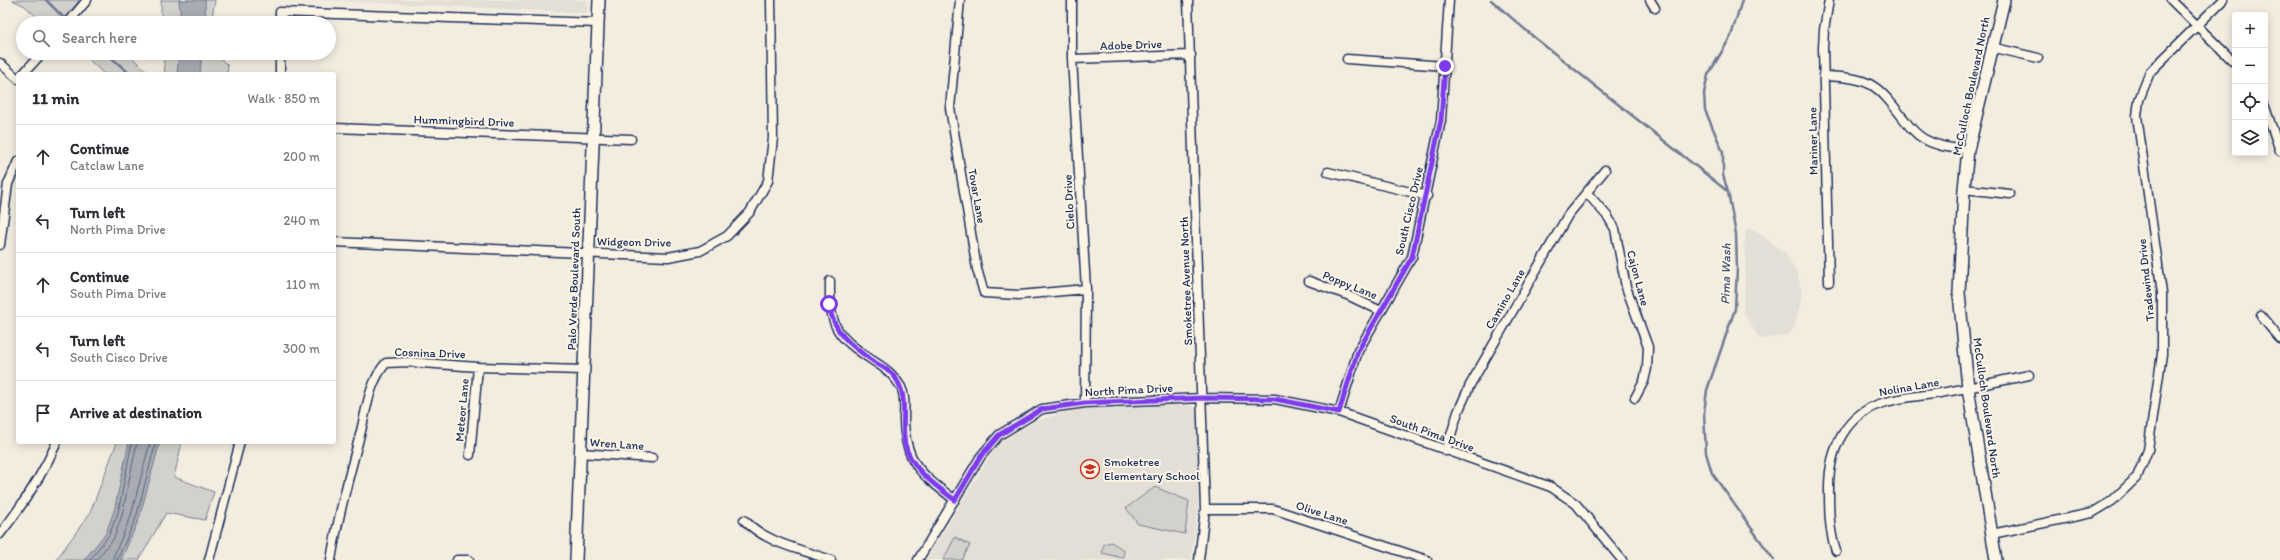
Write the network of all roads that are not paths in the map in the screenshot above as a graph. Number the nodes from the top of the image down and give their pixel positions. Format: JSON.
{"nodes":[{"id":1,"x":87,"y":0,"type":"edge"},
{"id":2,"x":599,"y":0,"type":"edge"},
{"id":3,"x":771,"y":0,"type":"edge"},
{"id":4,"x":960,"y":0,"type":"edge"},
{"id":5,"x":1072,"y":0,"type":"edge"},
{"id":6,"x":1188,"y":0,"type":"edge"},
{"id":7,"x":1449,"y":0,"type":"edge"},
{"id":8,"x":1650,"y":0,"type":"edge"},
{"id":9,"x":1829,"y":0,"type":"edge"},
{"id":10,"x":2004,"y":0,"type":"edge"},
{"id":11,"x":2171,"y":0,"type":"edge"},
{"id":12,"x":2223,"y":0,"type":"edge"},
{"id":13,"x":1655,"y":8,"type":"dead end"},
{"id":14,"x":74,"y":16,"type":"edge"},
{"id":15,"x":280,"y":16,"type":"edge"},
{"id":16,"x":598,"y":23,"type":"junction"},
{"id":17,"x":2197,"y":26,"type":"junction"},
{"id":18,"x":1991,"y":47,"type":"junction"},
{"id":19,"x":1191,"y":55,"type":"junction"},
{"id":20,"x":2038,"y":58,"type":"dead end"},
{"id":21,"x":1072,"y":59,"type":"junction"},
{"id":22,"x":1347,"y":59,"type":"dead end"},
{"id":23,"x":36,"y":60,"type":"edge"},
{"id":24,"x":280,"y":60,"type":"edge"},
{"id":25,"x":2232,"y":60,"type":"edge"},
{"id":26,"x":0,"y":63,"type":"edge"},
{"id":27,"x":1445,"y":66,"type":"junction"},
{"id":28,"x":25,"y":72,"type":"edge"},
{"id":29,"x":280,"y":72,"type":"edge"},
{"id":30,"x":1825,"y":76,"type":"junction"},
{"id":31,"x":16,"y":77,"type":"edge"},
{"id":32,"x":2268,"y":115,"type":"edge"},
{"id":33,"x":336,"y":128,"type":"edge"},
{"id":34,"x":592,"y":138,"type":"junction"},
{"id":35,"x":631,"y":139,"type":"dead end"},
{"id":36,"x":1968,"y":150,"type":"junction"},
{"id":37,"x":2280,"y":151,"type":"edge"},
{"id":38,"x":16,"y":166,"type":"edge"},
{"id":39,"x":1605,"y":170,"type":"dead end"},
{"id":40,"x":1328,"y":172,"type":"dead end"},
{"id":41,"x":1964,"y":189,"type":"junction"},
{"id":42,"x":1587,"y":193,"type":"junction"},
{"id":43,"x":2010,"y":194,"type":"dead end"},
{"id":44,"x":1427,"y":196,"type":"junction"},
{"id":45,"x":336,"y":242,"type":"edge"},
{"id":46,"x":0,"y":245,"type":"edge"},
{"id":47,"x":588,"y":254,"type":"junction"},
{"id":48,"x":830,"y":281,"type":"dead end"},
{"id":49,"x":1309,"y":282,"type":"dead end"},
{"id":50,"x":1829,"y":282,"type":"dead end"},
{"id":51,"x":1086,"y":289,"type":"junction"},
{"id":52,"x":1381,"y":311,"type":"junction"},
{"id":53,"x":2261,"y":316,"type":"dead end"},
{"id":54,"x":2280,"y":339,"type":"edge"},
{"id":55,"x":478,"y":367,"type":"junction"},
{"id":56,"x":583,"y":370,"type":"junction"},
{"id":57,"x":2029,"y":375,"type":"dead end"},
{"id":58,"x":1968,"y":388,"type":"junction"},
{"id":59,"x":1202,"y":398,"type":"junction"},
{"id":60,"x":1635,"y":398,"type":"dead end"},
{"id":61,"x":1085,"y":403,"type":"junction"},
{"id":62,"x":1339,"y":412,"type":"junction"},
{"id":63,"x":56,"y":444,"type":"edge"},
{"id":64,"x":239,"y":444,"type":"edge"},
{"id":65,"x":1446,"y":451,"type":"junction"},
{"id":66,"x":580,"y":453,"type":"junction"},
{"id":67,"x":470,"y":455,"type":"dead end"},
{"id":68,"x":652,"y":458,"type":"dead end"},
{"id":69,"x":955,"y":500,"type":"junction"},
{"id":70,"x":1205,"y":509,"type":"junction"},
{"id":71,"x":744,"y":520,"type":"dead end"},
{"id":72,"x":0,"y":534,"type":"edge"},
{"id":73,"x":1992,"y":534,"type":"junction"},
{"id":74,"x":1836,"y":551,"type":"dead end"},
{"id":75,"x":209,"y":560,"type":"edge"},
{"id":76,"x":332,"y":560,"type":"edge"},
{"id":77,"x":457,"y":560,"type":"edge"},
{"id":78,"x":469,"y":560,"type":"edge"},
{"id":79,"x":576,"y":560,"type":"edge"},
{"id":80,"x":831,"y":560,"type":"edge"},
{"id":81,"x":918,"y":560,"type":"edge"},
{"id":82,"x":1199,"y":560,"type":"edge"},
{"id":83,"x":1427,"y":560,"type":"edge"},
{"id":84,"x":1622,"y":560,"type":"edge"},
{"id":85,"x":1996,"y":560,"type":"edge"}],
"edges":[{"from":1,"to":14,"type":"street"},
{"from":2,"to":16,"type":"main road","name":"Palo Verde Boulevard South"},
{"from":3,"to":47,"type":"street","name":"Widgeon Drive"},
{"from":4,"to":51,"type":"street","name":"Tovar Lane"},
{"from":5,"to":21,"type":"street","name":"Cielo Drive"},
{"from":6,"to":19,"type":"street","name":"Smoketree Avenue North"},
{"from":7,"to":27,"type":"street","name":"South Cisco Drive"},
{"from":8,"to":13,"type":"street"},
{"from":9,"to":30,"type":"street","name":"Mariner Lane"},
{"from":10,"to":18,"type":"main road","name":"McCulloch Boulevard North"},
{"from":11,"to":17,"type":"street"},
{"from":12,"to":17,"type":"street","name":"Tradewind Drive"},
{"from":15,"to":16,"type":"street"},
{"from":16,"to":34,"type":"main road","name":"Palo Verde Boulevard South"},
{"from":17,"to":25,"type":"street"},
{"from":17,"to":73,"type":"street","name":"Tradewind Drive"},
{"from":18,"to":20,"type":"street"},
{"from":18,"to":36,"type":"main road","name":"McCulloch Boulevard North"},
{"from":19,"to":21,"type":"street","name":"Adobe Drive"},
{"from":19,"to":59,"type":"street","name":"Smoketree Avenue North"},
{"from":21,"to":51,"type":"street","name":"Cielo Drive"},
{"from":22,"to":27,"type":"street"},
{"from":23,"to":28,"type":"street"},
{"from":24,"to":29,"type":"street"},
{"from":26,"to":31,"type":"street"},
{"from":27,"to":44,"type":"street","name":"South Cisco Drive"},
{"from":30,"to":36,"type":"street"},
{"from":30,"to":50,"type":"street","name":"Mariner Lane"},
{"from":32,"to":37,"type":"street"},
{"from":33,"to":34,"type":"street","name":"Hummingbird Drive"},
{"from":34,"to":35,"type":"street","name":"Hummingbird Drive"},
{"from":34,"to":47,"type":"main road","name":"Palo Verde Boulevard South"},
{"from":36,"to":41,"type":"main road","name":"McCulloch Boulevard North"},
{"from":38,"to":46,"type":"street"},
{"from":39,"to":42,"type":"street","name":"Camino Lane"},
{"from":40,"to":44,"type":"street"},
{"from":41,"to":43,"type":"street"},
{"from":41,"to":58,"type":"main road","name":"McCulloch Boulevard North"},
{"from":42,"to":60,"type":"street","name":"Cajon Lane"},
{"from":42,"to":65,"type":"street","name":"Camino Lane"},
{"from":44,"to":52,"type":"street","name":"South Cisco Drive"},
{"from":45,"to":47,"type":"street","name":"Widgeon Drive"},
{"from":47,"to":56,"type":"main road","name":"Palo Verde Boulevard South"},
{"from":48,"to":69,"type":"street"},
{"from":49,"to":52,"type":"street","name":"Poppy Lane"},
{"from":51,"to":61,"type":"street","name":"Cielo Drive"},
{"from":52,"to":62,"type":"street","name":"South Cisco Drive"},
{"from":53,"to":54,"type":"street"},
{"from":55,"to":56,"type":"street","name":"Cosnina Drive"},
{"from":55,"to":67,"type":"street","name":"Meteor Lane"},
{"from":55,"to":76,"type":"street","name":"Cosnina Drive"},
{"from":56,"to":66,"type":"main road","name":"Palo Verde Boulevard South"},
{"from":57,"to":58,"type":"street","name":"Nolina Lane"},
{"from":58,"to":73,"type":"main road","name":"McCulloch Boulevard North"},
{"from":58,"to":74,"type":"street","name":"Nolina Lane"},
{"from":59,"to":61,"type":"street","name":"North Pima Drive"},
{"from":59,"to":62,"type":"street","name":"South Pima Drive"},
{"from":59,"to":70,"type":"street","name":"Smoketree Avenue North"},
{"from":61,"to":69,"type":"street","name":"North Pima Drive"},
{"from":62,"to":65,"type":"street","name":"South Pima Drive"},
{"from":63,"to":72,"type":"street"},
{"from":64,"to":75,"type":"street"},
{"from":65,"to":84,"type":"street","name":"South Pima Drive"},
{"from":66,"to":68,"type":"street","name":"Wren Lane"},
{"from":66,"to":79,"type":"main road","name":"Palo Verde Boulevard South"},
{"from":69,"to":81,"type":"street","name":"North Pima Drive"},
{"from":70,"to":82,"type":"street","name":"Smoketree Avenue North"},
{"from":70,"to":83,"type":"street","name":"Olive Lane"},
{"from":71,"to":80,"type":"street"},
{"from":73,"to":85,"type":"main road","name":"McCulloch Boulevard North"},
{"from":77,"to":78,"type":"street"}]}
